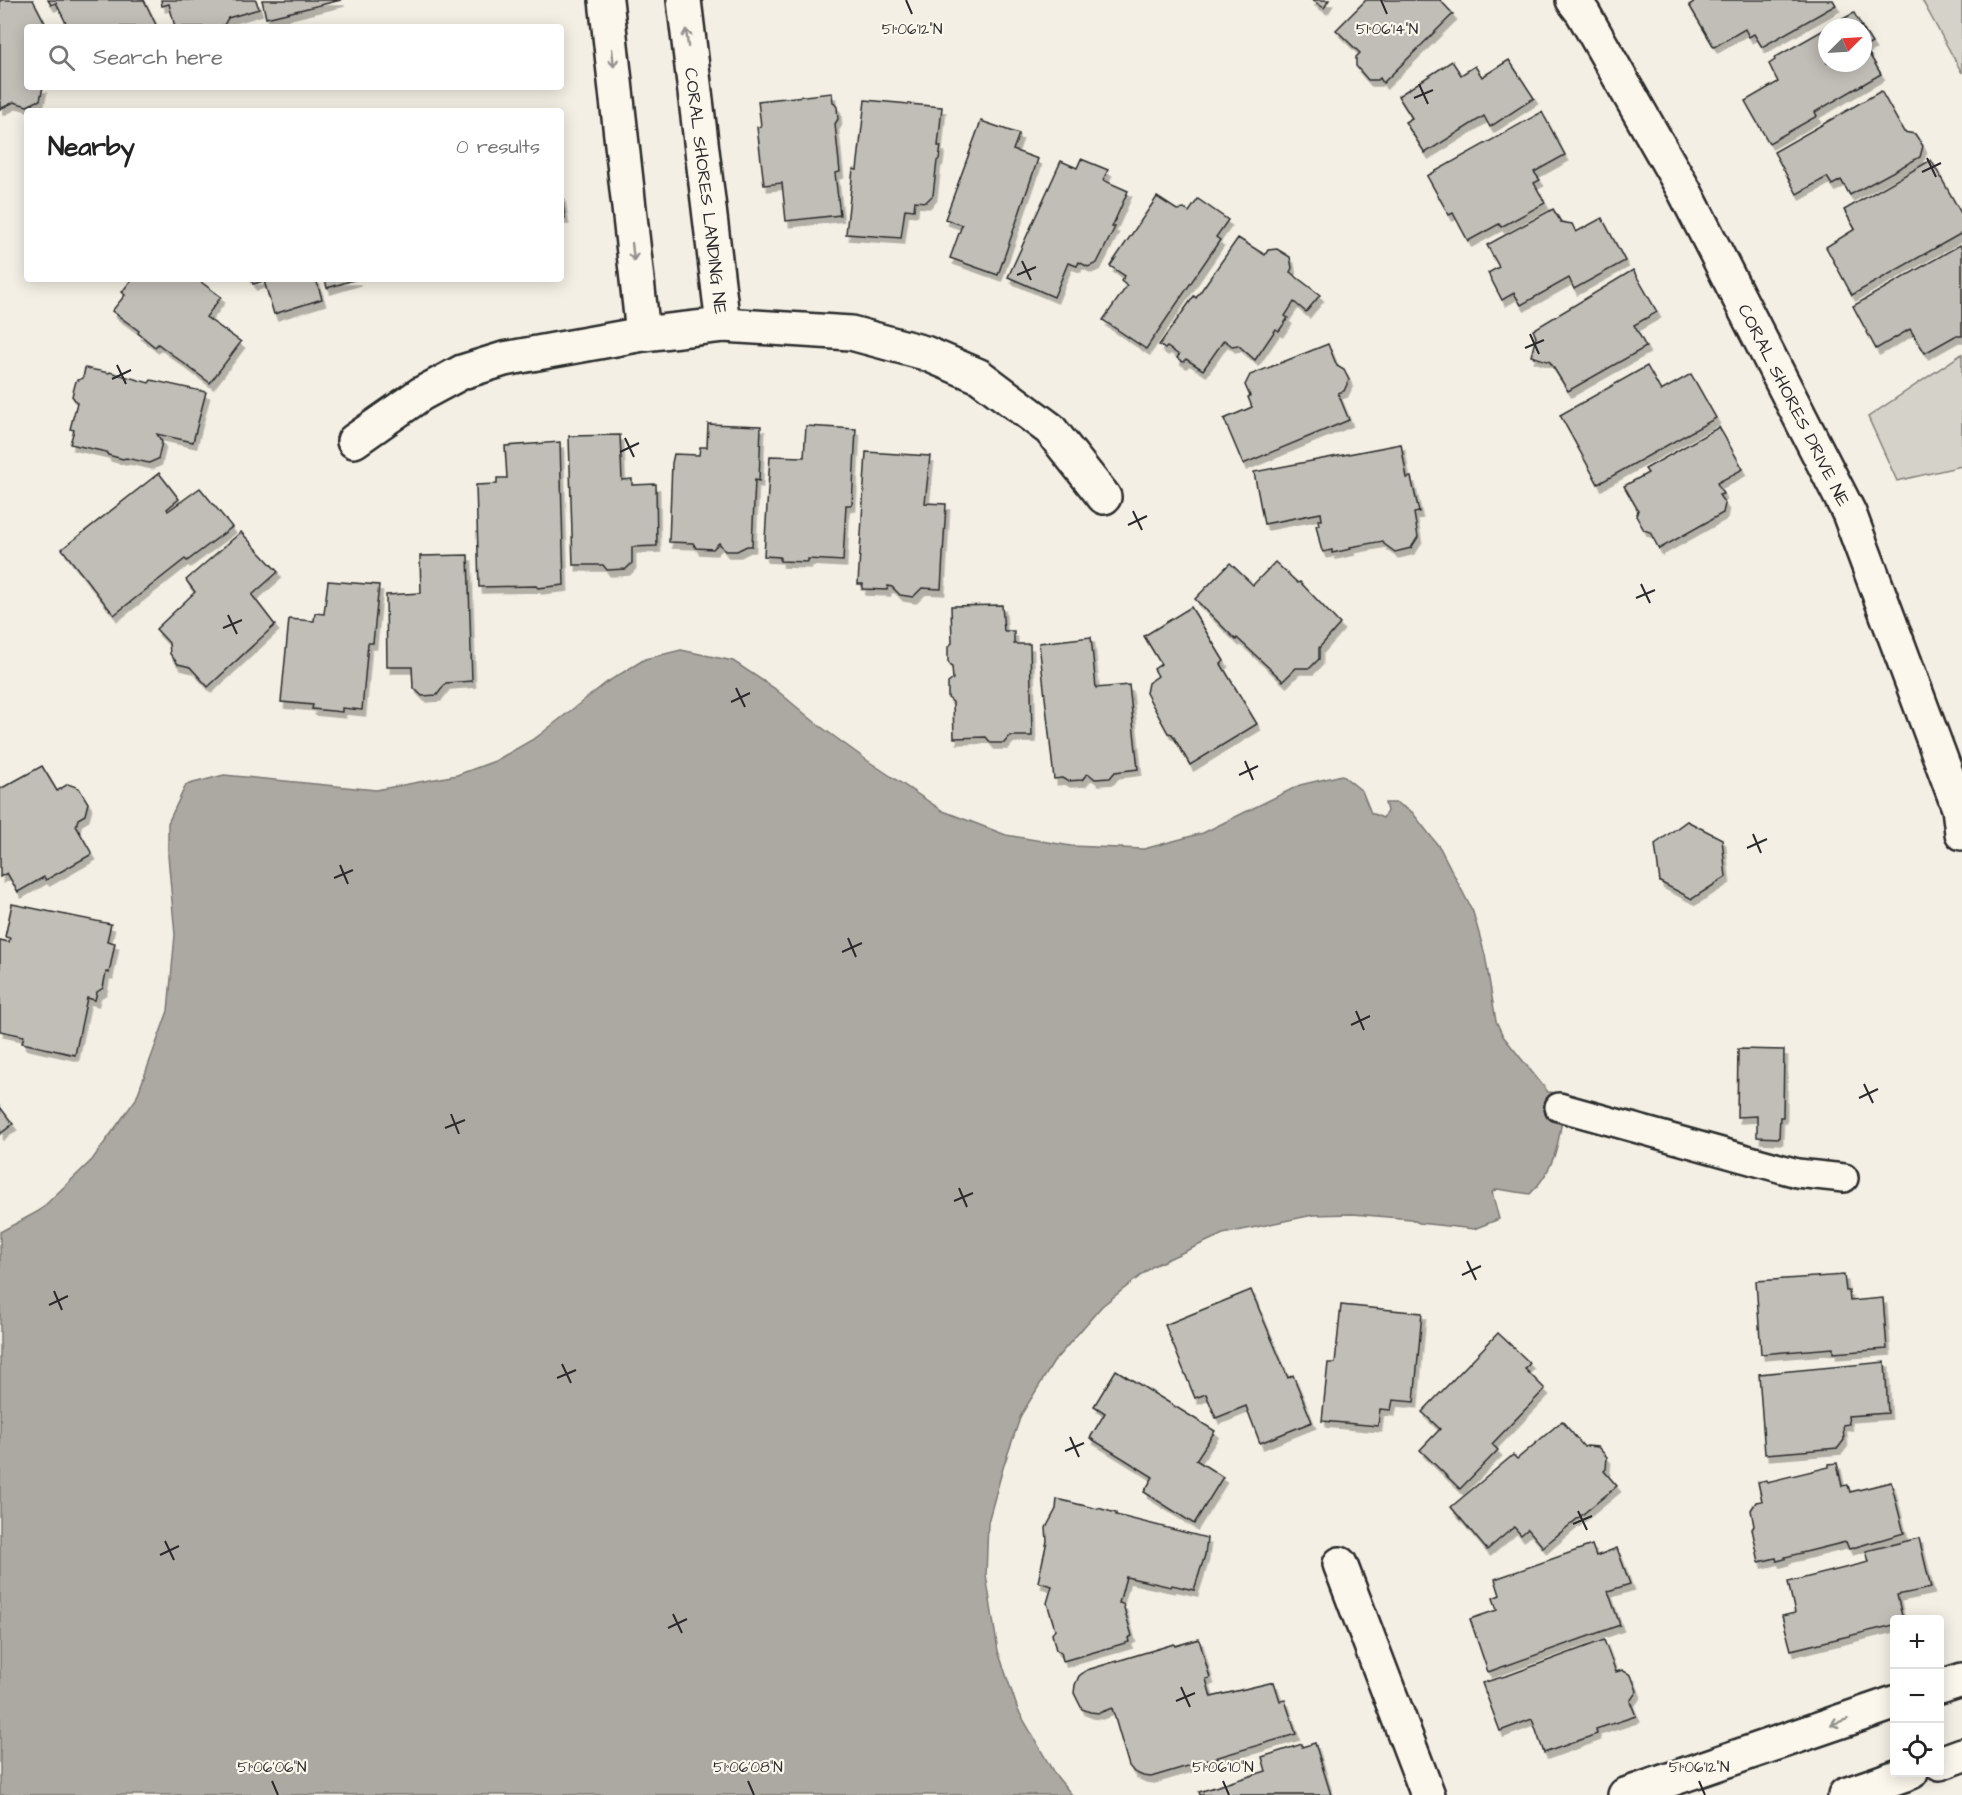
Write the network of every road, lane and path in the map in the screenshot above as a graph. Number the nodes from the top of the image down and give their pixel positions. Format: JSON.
{"nodes":[{"id":1,"x":606,"y":0,"type":"edge"},
{"id":2,"x":684,"y":0,"type":"edge"},
{"id":3,"x":1573,"y":0,"type":"edge"},
{"id":4,"x":723,"y":325,"type":"junction"},
{"id":5,"x":642,"y":334,"type":"junction"},
{"id":6,"x":354,"y":441,"type":"dead end"},
{"id":7,"x":1104,"y":497,"type":"dead end"},
{"id":8,"x":1961,"y":816,"type":"edge"},
{"id":9,"x":1559,"y":1107,"type":"dead end"},
{"id":10,"x":1844,"y":1178,"type":"dead end"},
{"id":11,"x":1340,"y":1564,"type":"dead end"},
{"id":12,"x":1962,"y":1680,"type":"edge"},
{"id":13,"x":1944,"y":1686,"type":"edge"},
{"id":14,"x":1890,"y":1704,"type":"edge"},
{"id":15,"x":1962,"y":1755,"type":"edge"},
{"id":16,"x":1944,"y":1762,"type":"edge"},
{"id":17,"x":1899,"y":1777,"type":"edge"},
{"id":18,"x":1428,"y":1795,"type":"edge"},
{"id":19,"x":1624,"y":1795,"type":"edge"},
{"id":20,"x":1845,"y":1795,"type":"edge"}],
"edges":[{"from":1,"to":5,"type":"street","one_way":true},
{"from":4,"to":2,"type":"street","name":"CORAL SHORES LANDING NE","one_way":true},
{"from":3,"to":8,"type":"street","name":"CORAL SHORES DRIVE NE"},
{"from":4,"to":5,"type":"street","name":"CORAL SHORES LANDING NE"},
{"from":4,"to":7,"type":"street"},
{"from":5,"to":6,"type":"street","name":"CORAL SHORES LANDING NE"},
{"from":9,"to":10,"type":"lane"},
{"from":11,"to":18,"type":"street"},
{"from":12,"to":13,"type":"street"},
{"from":14,"to":19,"type":"street","one_way":true},
{"from":15,"to":16,"type":"street"},
{"from":17,"to":20,"type":"street"}]}
